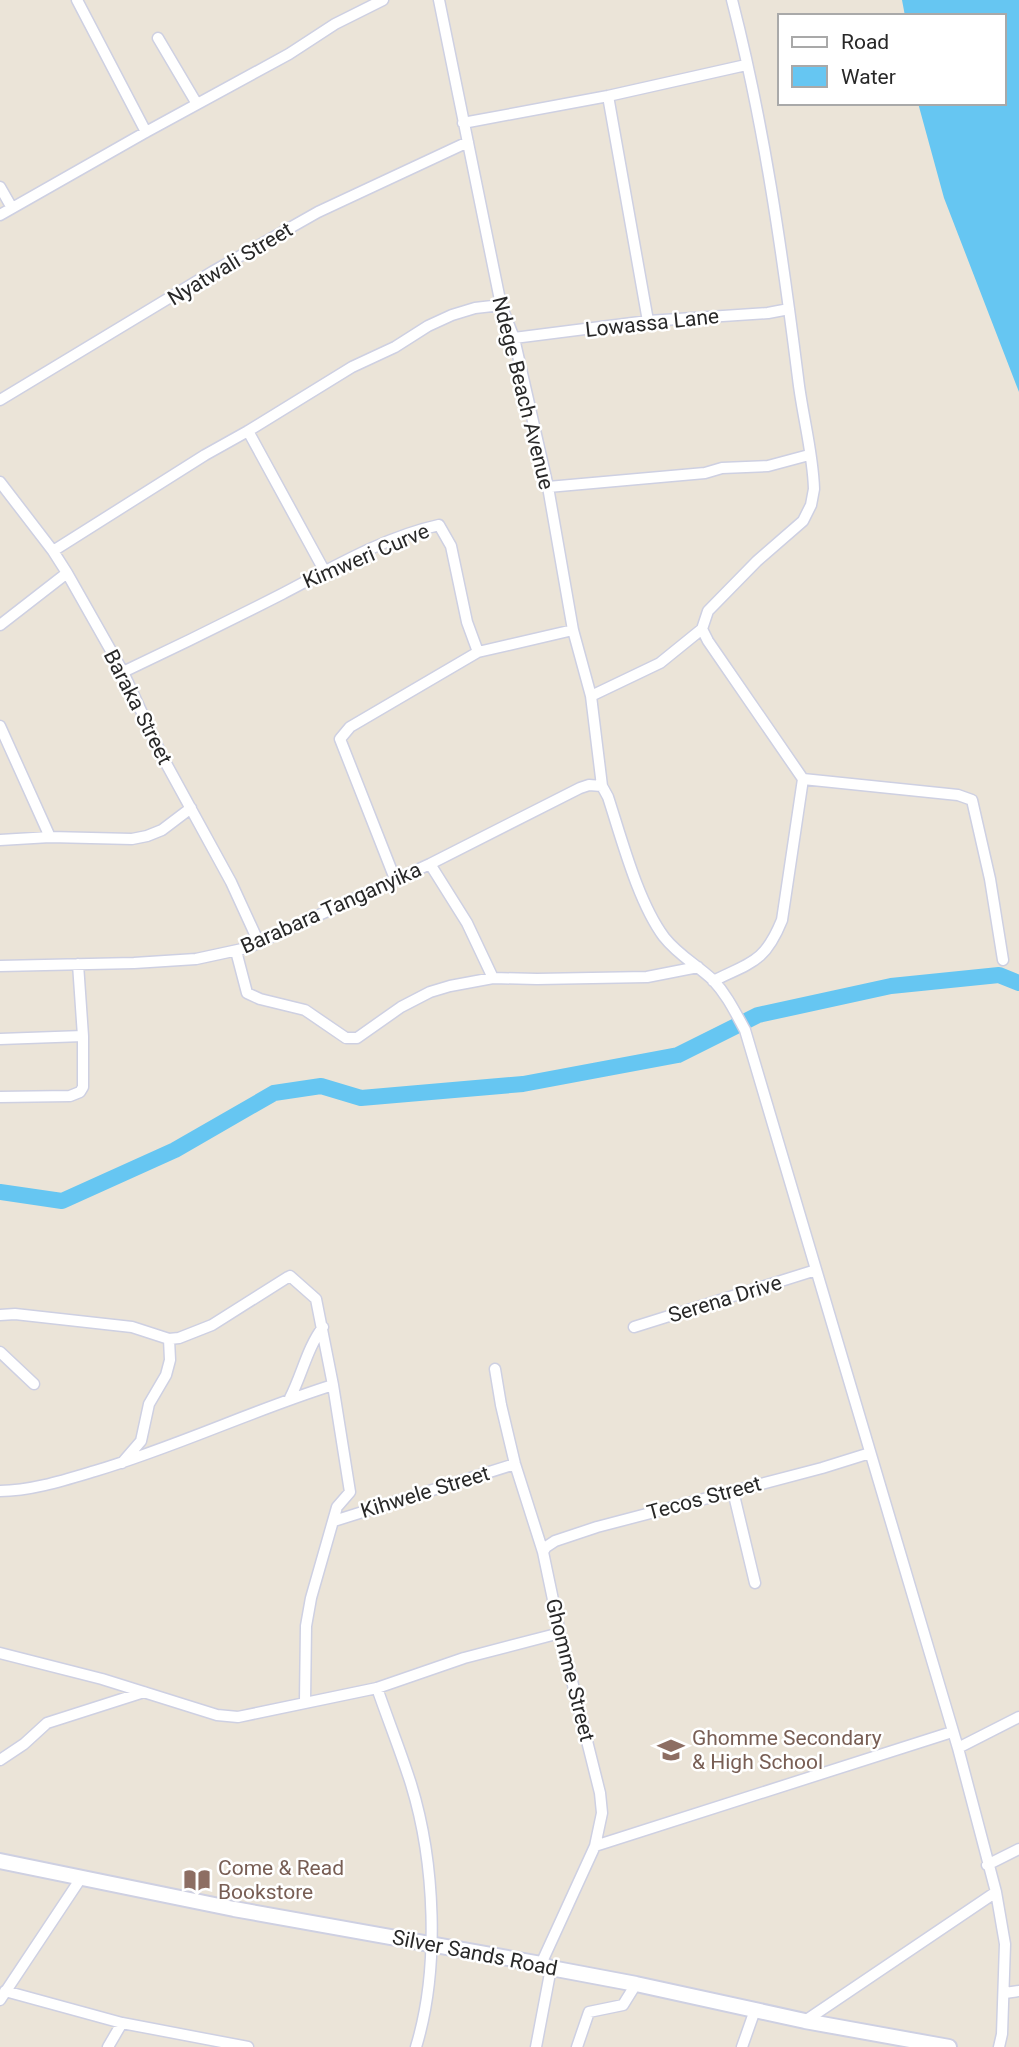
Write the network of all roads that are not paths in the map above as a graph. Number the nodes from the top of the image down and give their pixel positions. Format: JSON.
{"nodes":[{"id":1,"x":77,"y":0,"type":"edge"},
{"id":2,"x":383,"y":0,"type":"edge"},
{"id":3,"x":439,"y":0,"type":"edge"},
{"id":4,"x":732,"y":0,"type":"edge"},
{"id":5,"x":158,"y":38,"type":"dead end"},
{"id":6,"x":746,"y":65,"type":"junction"},
{"id":7,"x":608,"y":96,"type":"junction"},
{"id":8,"x":197,"y":104,"type":"junction"},
{"id":9,"x":463,"y":123,"type":"junction"},
{"id":10,"x":146,"y":132,"type":"junction"},
{"id":11,"x":468,"y":142,"type":"junction"},
{"id":12,"x":0,"y":187,"type":"edge"},
{"id":13,"x":12,"y":208,"type":"junction"},
{"id":14,"x":0,"y":215,"type":"edge"},
{"id":15,"x":501,"y":305,"type":"junction"},
{"id":16,"x":789,"y":309,"type":"junction"},
{"id":17,"x":648,"y":321,"type":"junction"},
{"id":18,"x":514,"y":338,"type":"junction"},
{"id":19,"x":0,"y":400,"type":"edge"},
{"id":20,"x":248,"y":431,"type":"junction"},
{"id":21,"x":809,"y":455,"type":"junction"},
{"id":22,"x":0,"y":482,"type":"edge"},
{"id":23,"x":548,"y":487,"type":"junction"},
{"id":24,"x":53,"y":551,"type":"junction"},
{"id":25,"x":325,"y":572,"type":"junction"},
{"id":26,"x":67,"y":573,"type":"junction"},
{"id":27,"x":0,"y":625,"type":"edge"},
{"id":28,"x":573,"y":629,"type":"junction"},
{"id":29,"x":702,"y":629,"type":"junction"},
{"id":30,"x":478,"y":652,"type":"junction"},
{"id":31,"x":122,"y":672,"type":"junction"},
{"id":32,"x":591,"y":696,"type":"junction"},
{"id":33,"x":0,"y":726,"type":"edge"},
{"id":34,"x":803,"y":779,"type":"junction"},
{"id":35,"x":602,"y":786,"type":"junction"},
{"id":36,"x":191,"y":808,"type":"junction"},
{"id":37,"x":50,"y":836,"type":"junction"},
{"id":38,"x":0,"y":840,"type":"edge"},
{"id":39,"x":430,"y":864,"type":"junction"},
{"id":40,"x":395,"y":879,"type":"junction"},
{"id":41,"x":259,"y":943,"type":"junction"},
{"id":42,"x":236,"y":951,"type":"junction"},
{"id":43,"x":1003,"y":960,"type":"dead end"},
{"id":44,"x":78,"y":964,"type":"junction"},
{"id":45,"x":0,"y":966,"type":"edge"},
{"id":46,"x":698,"y":967,"type":"junction"},
{"id":47,"x":493,"y":978,"type":"junction"},
{"id":48,"x":713,"y":981,"type":"junction"},
{"id":49,"x":83,"y":1036,"type":"junction"},
{"id":50,"x":0,"y":1039,"type":"edge"},
{"id":51,"x":0,"y":1097,"type":"edge"},
{"id":52,"x":817,"y":1270,"type":"junction"},
{"id":53,"x":0,"y":1315,"type":"edge"},
{"id":54,"x":323,"y":1327,"type":"junction"},
{"id":55,"x":634,"y":1327,"type":"dead end"},
{"id":56,"x":169,"y":1339,"type":"junction"},
{"id":57,"x":0,"y":1352,"type":"edge"},
{"id":58,"x":495,"y":1368,"type":"dead end"},
{"id":59,"x":34,"y":1384,"type":"dead end"},
{"id":60,"x":334,"y":1385,"type":"junction"},
{"id":61,"x":290,"y":1398,"type":"junction"},
{"id":62,"x":870,"y":1453,"type":"junction"},
{"id":63,"x":121,"y":1463,"type":"junction"},
{"id":64,"x":516,"y":1464,"type":"junction"},
{"id":65,"x":0,"y":1491,"type":"edge"},
{"id":66,"x":733,"y":1491,"type":"junction"},
{"id":67,"x":334,"y":1521,"type":"junction"},
{"id":68,"x":543,"y":1552,"type":"junction"},
{"id":69,"x":755,"y":1583,"type":"dead end"},
{"id":70,"x":560,"y":1633,"type":"junction"},
{"id":71,"x":0,"y":1653,"type":"edge"},
{"id":72,"x":377,"y":1688,"type":"junction"},
{"id":73,"x":145,"y":1692,"type":"junction"},
{"id":74,"x":305,"y":1701,"type":"junction"},
{"id":75,"x":1019,"y":1717,"type":"edge"},
{"id":76,"x":953,"y":1732,"type":"junction"},
{"id":77,"x":958,"y":1748,"type":"junction"},
{"id":78,"x":0,"y":1760,"type":"edge"},
{"id":79,"x":595,"y":1846,"type":"junction"},
{"id":80,"x":1019,"y":1849,"type":"edge"},
{"id":81,"x":0,"y":1861,"type":"edge"},
{"id":82,"x":987,"y":1865,"type":"junction"},
{"id":83,"x":81,"y":1878,"type":"junction"},
{"id":84,"x":996,"y":1892,"type":"junction"},
{"id":85,"x":433,"y":1944,"type":"junction"},
{"id":86,"x":546,"y":1966,"type":"junction"},
{"id":87,"x":636,"y":1984,"type":"junction"},
{"id":88,"x":1019,"y":1991,"type":"edge"},
{"id":89,"x":1005,"y":1993,"type":"junction"},
{"id":90,"x":2,"y":1996,"type":"edge"},
{"id":91,"x":755,"y":2010,"type":"junction"},
{"id":92,"x":804,"y":2021,"type":"junction"},
{"id":93,"x":122,"y":2023,"type":"junction"},
{"id":94,"x":217,"y":2044,"type":"edge"},
{"id":95,"x":108,"y":2047,"type":"edge"},
{"id":96,"x":248,"y":2047,"type":"edge"},
{"id":97,"x":416,"y":2047,"type":"edge"},
{"id":98,"x":536,"y":2047,"type":"edge"},
{"id":99,"x":577,"y":2047,"type":"edge"},
{"id":100,"x":742,"y":2047,"type":"edge"},
{"id":101,"x":949,"y":2047,"type":"edge"},
{"id":102,"x":999,"y":2047,"type":"edge"}],
"edges":[{"from":1,"to":10,"type":"street"},
{"from":2,"to":8,"type":"street"},
{"from":3,"to":9,"type":"street","name":"Ndege Beach Avenue"},
{"from":4,"to":6,"type":"street"},
{"from":5,"to":8,"type":"street"},
{"from":6,"to":7,"type":"street"},
{"from":6,"to":16,"type":"street"},
{"from":7,"to":9,"type":"street"},
{"from":7,"to":17,"type":"street"},
{"from":8,"to":10,"type":"street"},
{"from":9,"to":11,"type":"street","name":"Ndege Beach Avenue"},
{"from":10,"to":13,"type":"street"},
{"from":11,"to":15,"type":"street","name":"Ndege Beach Avenue"},
{"from":11,"to":19,"type":"street","name":"Nyatwali Street"},
{"from":12,"to":13,"type":"street"},
{"from":13,"to":14,"type":"street"},
{"from":15,"to":18,"type":"street","name":"Ndege Beach Avenue"},
{"from":15,"to":20,"type":"street"},
{"from":16,"to":17,"type":"street","name":"Lowassa Lane"},
{"from":16,"to":21,"type":"street"},
{"from":17,"to":18,"type":"street","name":"Lowassa Lane"},
{"from":18,"to":23,"type":"street","name":"Ndege Beach Avenue"},
{"from":20,"to":24,"type":"street"},
{"from":20,"to":25,"type":"street"},
{"from":21,"to":23,"type":"street"},
{"from":21,"to":29,"type":"street"},
{"from":22,"to":24,"type":"street","name":"Baraka Street"},
{"from":23,"to":28,"type":"street","name":"Ndege Beach Avenue"},
{"from":24,"to":26,"type":"street","name":"Baraka Street"},
{"from":25,"to":30,"type":"street","name":"Kimweri Curve"},
{"from":25,"to":31,"type":"street","name":"Kimweri Curve"},
{"from":26,"to":27,"type":"street"},
{"from":26,"to":31,"type":"street","name":"Baraka Street"},
{"from":28,"to":30,"type":"street"},
{"from":28,"to":32,"type":"street","name":"Ndege Beach Avenue"},
{"from":29,"to":32,"type":"street"},
{"from":29,"to":34,"type":"street"},
{"from":30,"to":40,"type":"street"},
{"from":31,"to":36,"type":"street","name":"Baraka Street"},
{"from":32,"to":35,"type":"street","name":"Ndege Beach Avenue"},
{"from":33,"to":37,"type":"street"},
{"from":34,"to":43,"type":"street"},
{"from":34,"to":48,"type":"street"},
{"from":35,"to":39,"type":"street","name":"Barabara Tanganyika"},
{"from":35,"to":46,"type":"street","name":"Ndege Beach Avenue"},
{"from":36,"to":37,"type":"street"},
{"from":36,"to":41,"type":"street","name":"Baraka Street"},
{"from":37,"to":38,"type":"street"},
{"from":39,"to":40,"type":"street","name":"Barabara Tanganyika"},
{"from":39,"to":47,"type":"street"},
{"from":40,"to":41,"type":"street","name":"Barabara Tanganyika"},
{"from":41,"to":42,"type":"street","name":"Barabara Tanganyika"},
{"from":42,"to":44,"type":"street","name":"Barabara Tanganyika"},
{"from":42,"to":47,"type":"street"},
{"from":44,"to":45,"type":"street","name":"Barabara Tanganyika"},
{"from":44,"to":49,"type":"street"},
{"from":46,"to":47,"type":"street"},
{"from":46,"to":48,"type":"street","name":"Ndege Beach Avenue"},
{"from":48,"to":52,"type":"street","name":"Ndege Beach Avenue"},
{"from":49,"to":50,"type":"street"},
{"from":49,"to":51,"type":"street"},
{"from":52,"to":55,"type":"street","name":"Serena Drive"},
{"from":52,"to":62,"type":"street","name":"Ndege Beach Avenue"},
{"from":53,"to":56,"type":"street"},
{"from":54,"to":56,"type":"street"},
{"from":54,"to":60,"type":"street"},
{"from":54,"to":61,"type":"street"},
{"from":56,"to":63,"type":"street"},
{"from":57,"to":59,"type":"street"},
{"from":58,"to":64,"type":"street","name":"Ghomme Street"},
{"from":60,"to":61,"type":"street"},
{"from":60,"to":67,"type":"street"},
{"from":61,"to":63,"type":"street"},
{"from":62,"to":66,"type":"street","name":"Tecos Street"},
{"from":62,"to":76,"type":"street","name":"Ndege Beach Avenue"},
{"from":63,"to":65,"type":"street"},
{"from":64,"to":67,"type":"street","name":"Kihwele Street"},
{"from":64,"to":68,"type":"street","name":"Ghomme Street"},
{"from":66,"to":68,"type":"street","name":"Tecos Street"},
{"from":66,"to":69,"type":"street"},
{"from":67,"to":74,"type":"street"},
{"from":68,"to":70,"type":"street","name":"Ghomme Street"},
{"from":70,"to":72,"type":"street"},
{"from":70,"to":79,"type":"street","name":"Ghomme Street"},
{"from":71,"to":73,"type":"street"},
{"from":72,"to":74,"type":"street"},
{"from":72,"to":85,"type":"street"},
{"from":73,"to":74,"type":"street"},
{"from":73,"to":78,"type":"street"},
{"from":75,"to":77,"type":"street"},
{"from":76,"to":77,"type":"street","name":"Ndege Beach Avenue"},
{"from":76,"to":79,"type":"street"},
{"from":77,"to":82,"type":"street","name":"Ndege Beach Avenue"},
{"from":79,"to":86,"type":"street","name":"Ghomme Street"},
{"from":80,"to":82,"type":"street"},
{"from":81,"to":83,"type":"street","name":"Silver Sands Road"},
{"from":82,"to":84,"type":"street","name":"Ndege Beach Avenue"},
{"from":83,"to":85,"type":"street","name":"Silver Sands Road"},
{"from":83,"to":90,"type":"street"},
{"from":84,"to":89,"type":"street","name":"Ndege Beach Avenue"},
{"from":84,"to":92,"type":"street"},
{"from":85,"to":86,"type":"street","name":"Silver Sands Road"},
{"from":85,"to":97,"type":"street"},
{"from":86,"to":87,"type":"street","name":"Silver Sands Road"},
{"from":86,"to":98,"type":"street","name":"Ghomme Street"},
{"from":87,"to":91,"type":"street","name":"Silver Sands Road"},
{"from":87,"to":99,"type":"street"},
{"from":88,"to":89,"type":"street"},
{"from":89,"to":102,"type":"street","name":"Ndege Beach Avenue"},
{"from":90,"to":93,"type":"street"},
{"from":91,"to":92,"type":"street","name":"Silver Sands Road"},
{"from":91,"to":100,"type":"street"},
{"from":92,"to":101,"type":"street","name":"Silver Sands Road"},
{"from":93,"to":94,"type":"street"},
{"from":93,"to":95,"type":"street"},
{"from":94,"to":96,"type":"street"}]}
